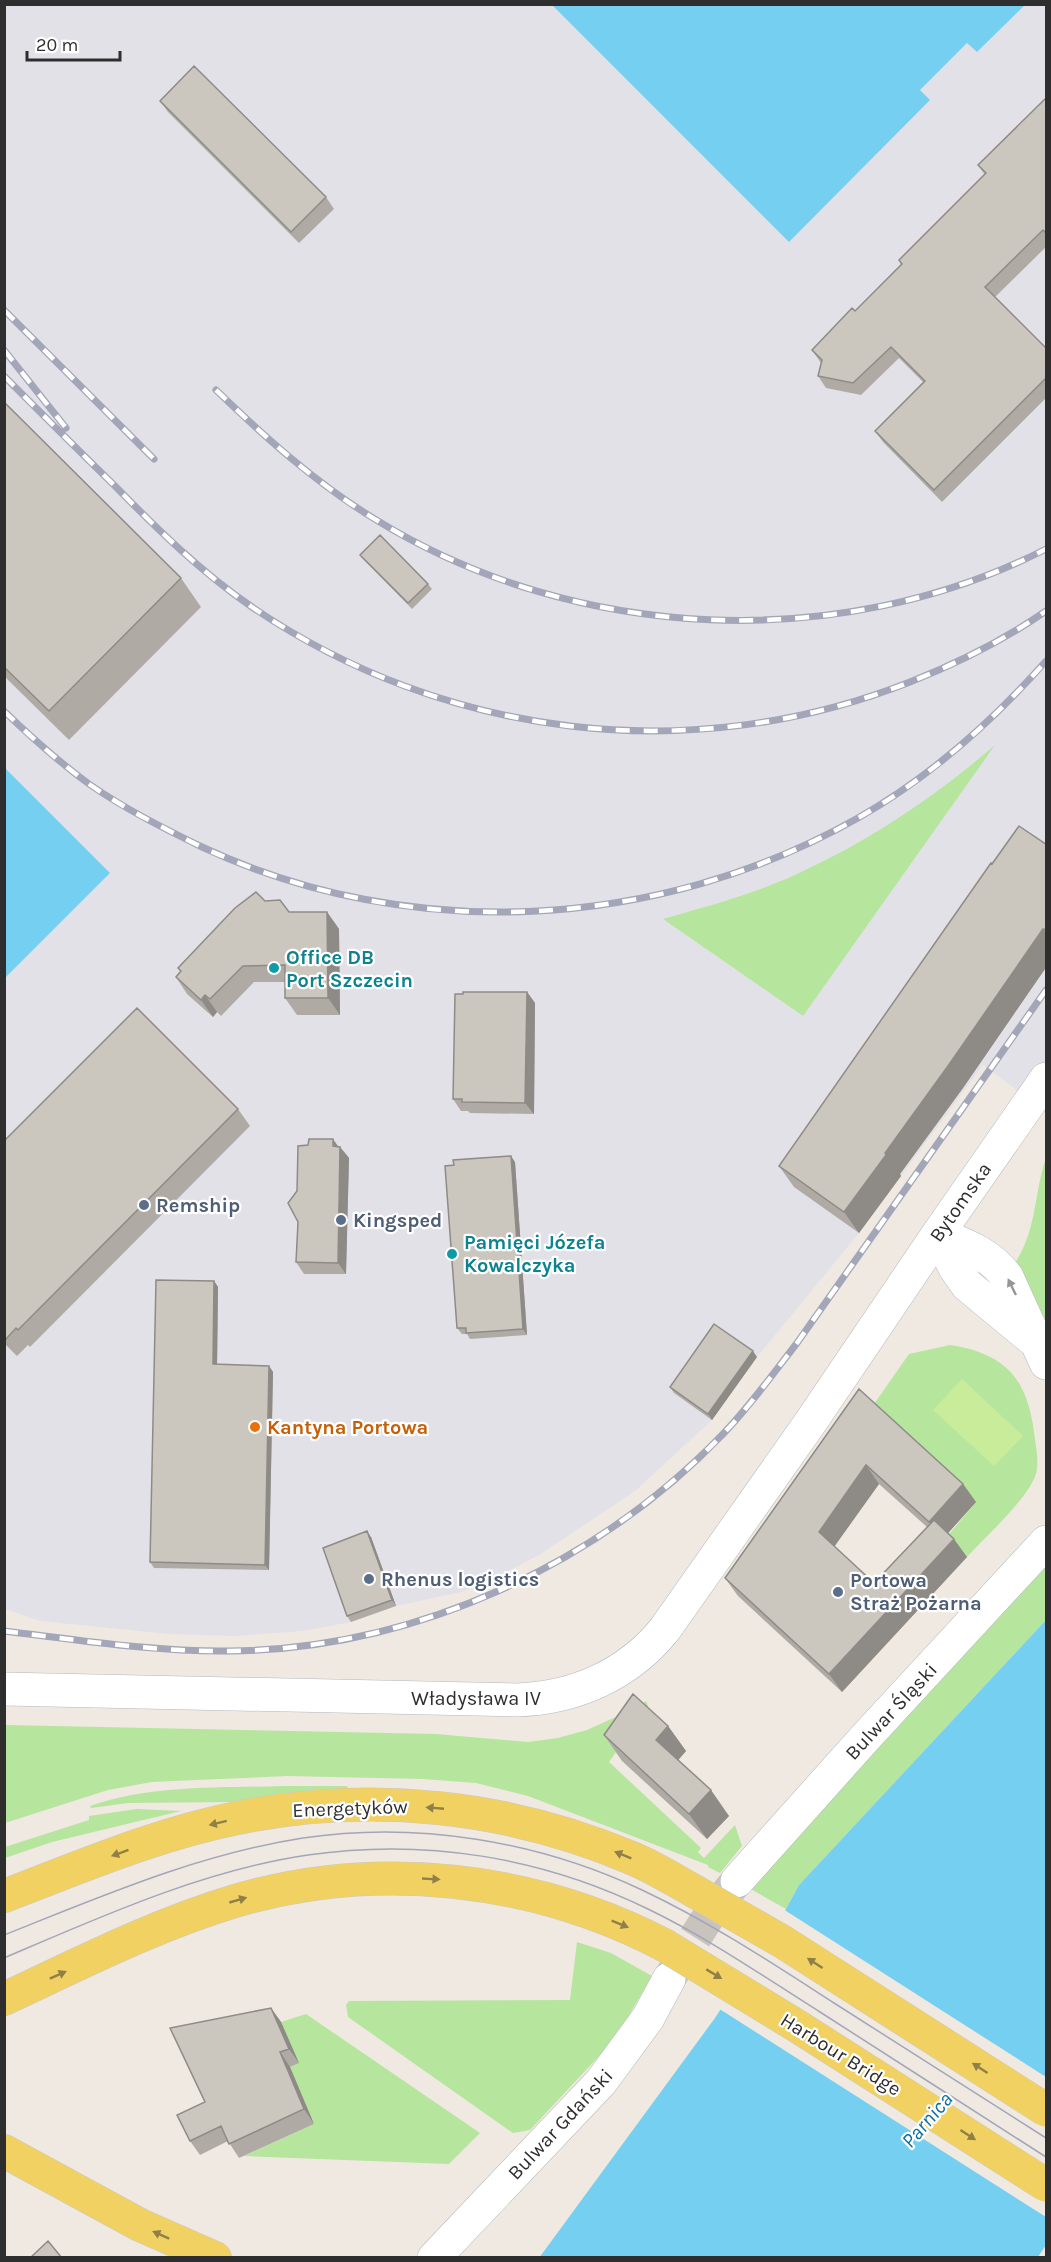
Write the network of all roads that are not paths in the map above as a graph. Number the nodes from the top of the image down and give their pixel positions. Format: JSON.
{"nodes":[{"id":1,"x":1047,"y":1079,"type":"edge"},
{"id":2,"x":938,"y":1234,"type":"junction"},
{"id":3,"x":876,"y":1326,"type":"joint"},
{"id":4,"x":1041,"y":1352,"type":"edge"},
{"id":5,"x":1047,"y":1542,"type":"edge"},
{"id":6,"x":4,"y":1689,"type":"edge"},
{"id":7,"x":737,"y":1881,"type":"tunnel mouth"},
{"id":8,"x":4,"y":1896,"type":"edge"},
{"id":9,"x":669,"y":1979,"type":"tunnel mouth"},
{"id":10,"x":4,"y":1999,"type":"edge"},
{"id":11,"x":1047,"y":2110,"type":"edge"},
{"id":12,"x":4,"y":2151,"type":"edge"},
{"id":13,"x":1047,"y":2185,"type":"edge"},
{"id":14,"x":215,"y":2258,"type":"edge"},
{"id":15,"x":434,"y":2258,"type":"edge"}],
"edges":[{"from":1,"to":2,"type":"street","name":"Bytomska"},
{"from":2,"to":3,"type":"street","name":"Bytomska"},
{"from":2,"to":4,"type":"street"},
{"from":3,"to":6,"type":"street","name":"Władysława IV"},
{"from":5,"to":7,"type":"street","name":"Bulwar Śląski"},
{"from":11,"to":8,"type":"main road","name":"Energetyków","one_way":true,"bridge":true},
{"from":9,"to":15,"type":"street","name":"Bulwar Gdański"},
{"from":10,"to":13,"type":"main road","name":"Harbour Bridge","one_way":true,"bridge":true},
{"from":14,"to":12,"type":"main road","one_way":true}]}
